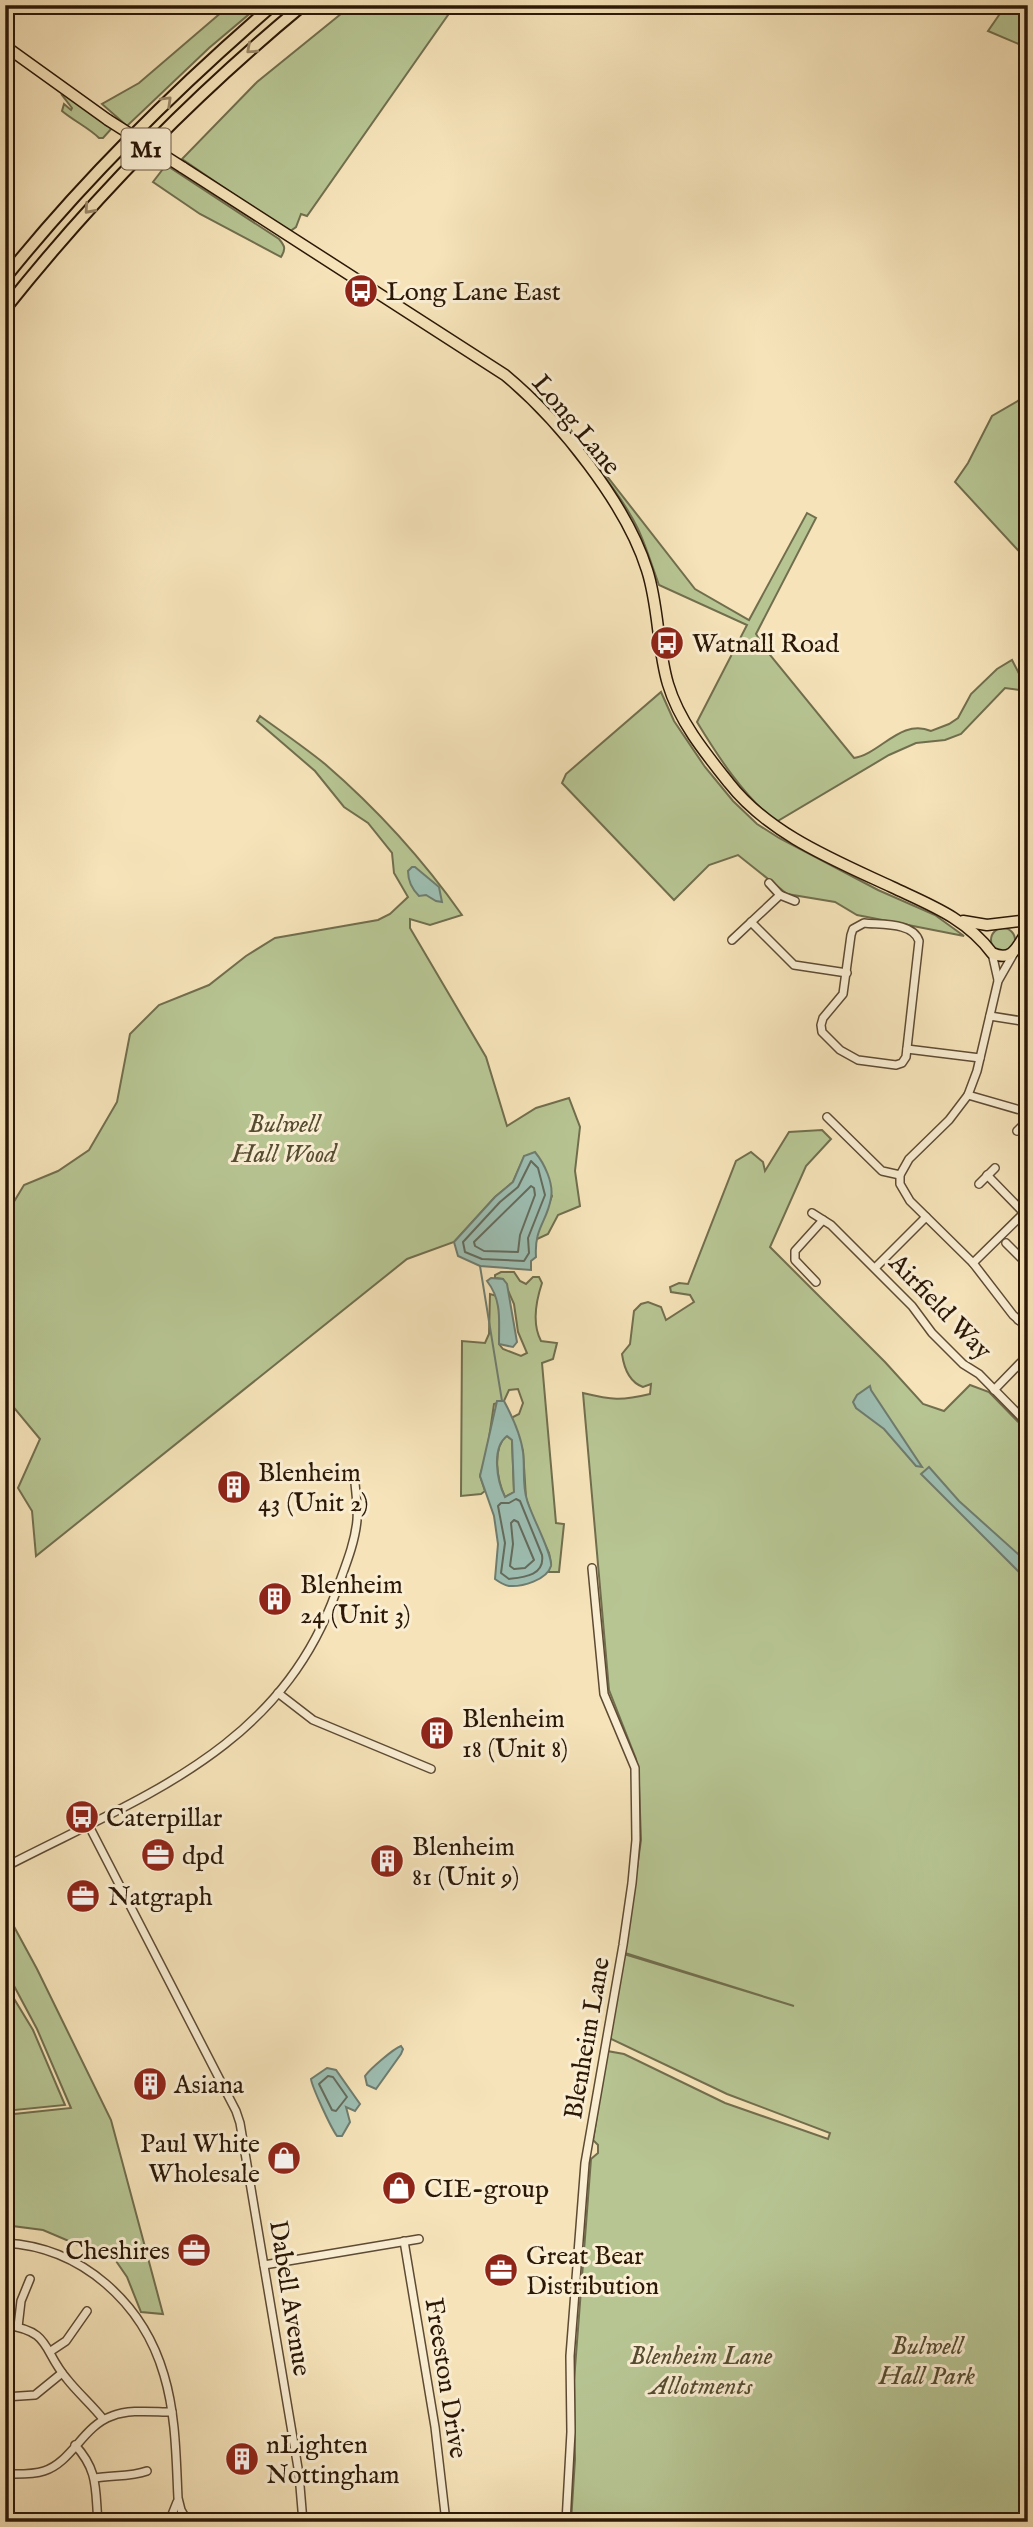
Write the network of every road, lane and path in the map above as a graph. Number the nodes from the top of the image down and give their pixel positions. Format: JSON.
{"nodes":[{"id":1,"x":273,"y":5,"type":"edge"},
{"id":2,"x":303,"y":5,"type":"edge"},
{"id":3,"x":5,"y":46,"type":"edge"},
{"id":4,"x":5,"y":278,"type":"edge"},
{"id":5,"x":5,"y":309,"type":"edge"},
{"id":6,"x":769,"y":883,"type":"dead end"},
{"id":7,"x":780,"y":895,"type":"junction"},
{"id":8,"x":795,"y":901,"type":"dead end"},
{"id":9,"x":1028,"y":920,"type":"edge"},
{"id":10,"x":961,"y":921,"type":"junction"},
{"id":11,"x":751,"y":922,"type":"junction"},
{"id":12,"x":1003,"y":923,"type":"junction"},
{"id":13,"x":1028,"y":930,"type":"edge"},
{"id":14,"x":732,"y":940,"type":"dead end"},
{"id":15,"x":1017,"y":949,"type":"junction"},
{"id":16,"x":990,"y":950,"type":"junction"},
{"id":17,"x":846,"y":973,"type":"junction"},
{"id":18,"x":998,"y":981,"type":"junction"},
{"id":19,"x":990,"y":1016,"type":"junction"},
{"id":20,"x":1028,"y":1022,"type":"edge"},
{"id":21,"x":907,"y":1049,"type":"junction"},
{"id":22,"x":980,"y":1058,"type":"junction"},
{"id":23,"x":968,"y":1095,"type":"junction"},
{"id":24,"x":827,"y":1117,"type":"dead end"},
{"id":25,"x":1028,"y":1117,"type":"edge"},
{"id":26,"x":836,"y":1126,"type":"junction"},
{"id":27,"x":1017,"y":1131,"type":"dead end"},
{"id":28,"x":829,"y":1134,"type":"dead end"},
{"id":29,"x":995,"y":1168,"type":"dead end"},
{"id":30,"x":901,"y":1175,"type":"junction"},
{"id":31,"x":988,"y":1175,"type":"junction"},
{"id":32,"x":979,"y":1184,"type":"dead end"},
{"id":33,"x":1026,"y":1211,"type":"edge"},
{"id":34,"x":812,"y":1213,"type":"dead end"},
{"id":35,"x":926,"y":1217,"type":"junction"},
{"id":36,"x":823,"y":1220,"type":"junction"},
{"id":37,"x":1006,"y":1243,"type":"dead end"},
{"id":38,"x":973,"y":1263,"type":"junction"},
{"id":39,"x":1027,"y":1263,"type":"edge"},
{"id":40,"x":875,"y":1268,"type":"junction"},
{"id":41,"x":816,"y":1282,"type":"dead end"},
{"id":42,"x":1028,"y":1311,"type":"edge"},
{"id":43,"x":1018,"y":1320,"type":"junction"},
{"id":44,"x":1028,"y":1328,"type":"edge"},
{"id":45,"x":1028,"y":1355,"type":"edge"},
{"id":46,"x":994,"y":1390,"type":"junction"},
{"id":47,"x":1028,"y":1424,"type":"edge"},
{"id":48,"x":355,"y":1483,"type":"dead end"},
{"id":49,"x":592,"y":1568,"type":"dead end"},
{"id":50,"x":278,"y":1693,"type":"junction"},
{"id":51,"x":431,"y":1769,"type":"dead end"},
{"id":52,"x":88,"y":1824,"type":"junction"},
{"id":53,"x":5,"y":1867,"type":"edge"},
{"id":54,"x":419,"y":2239,"type":"dead end"},
{"id":55,"x":404,"y":2241,"type":"junction"},
{"id":56,"x":5,"y":2243,"type":"edge"},
{"id":57,"x":264,"y":2265,"type":"junction"},
{"id":58,"x":30,"y":2279,"type":"dead end"},
{"id":59,"x":18,"y":2283,"type":"dead end"},
{"id":60,"x":27,"y":2287,"type":"junction"},
{"id":61,"x":87,"y":2311,"type":"dead end"},
{"id":62,"x":81,"y":2319,"type":"junction"},
{"id":63,"x":90,"y":2324,"type":"dead end"},
{"id":64,"x":5,"y":2325,"type":"edge"},
{"id":65,"x":18,"y":2326,"type":"junction"},
{"id":66,"x":51,"y":2351,"type":"junction"},
{"id":67,"x":62,"y":2373,"type":"junction"},
{"id":68,"x":5,"y":2398,"type":"edge"},
{"id":69,"x":172,"y":2412,"type":"junction"},
{"id":70,"x":103,"y":2419,"type":"junction"},
{"id":71,"x":75,"y":2445,"type":"junction"},
{"id":72,"x":5,"y":2474,"type":"edge"},
{"id":73,"x":142,"y":2476,"type":"dead end"},
{"id":74,"x":95,"y":2478,"type":"junction"},
{"id":75,"x":178,"y":2498,"type":"junction"},
{"id":76,"x":98,"y":2522,"type":"edge"},
{"id":77,"x":169,"y":2522,"type":"edge"},
{"id":78,"x":188,"y":2522,"type":"edge"},
{"id":79,"x":303,"y":2522,"type":"edge"},
{"id":80,"x":446,"y":2522,"type":"edge"},
{"id":81,"x":566,"y":2522,"type":"edge"}],
"edges":[{"from":4,"to":1,"type":"highway","number":"M1","one_way":true},
{"from":2,"to":5,"type":"highway","number":"M1","one_way":true},
{"from":3,"to":10,"type":"main road","name":"Long Lane","bridge":true},
{"from":6,"to":7,"type":"street"},
{"from":7,"to":8,"type":"street"},
{"from":7,"to":11,"type":"street"},
{"from":9,"to":12,"type":"main road"},
{"from":10,"to":12,"type":"main road"},
{"from":10,"to":16,"type":"main road"},
{"from":11,"to":14,"type":"street"},
{"from":11,"to":17,"type":"street"},
{"from":12,"to":15,"type":"main road"},
{"from":12,"to":16,"type":"main road"},
{"from":13,"to":15,"type":"main road"},
{"from":15,"to":16,"type":"main road"},
{"from":15,"to":18,"type":"street"},
{"from":16,"to":18,"type":"street"},
{"from":17,"to":21,"type":"street"},
{"from":17,"to":21,"type":"street"},
{"from":18,"to":19,"type":"street"},
{"from":19,"to":20,"type":"street"},
{"from":19,"to":22,"type":"street"},
{"from":21,"to":22,"type":"street"},
{"from":22,"to":23,"type":"street"},
{"from":23,"to":25,"type":"street"},
{"from":23,"to":30,"type":"street"},
{"from":24,"to":26,"type":"street"},
{"from":25,"to":27,"type":"street"},
{"from":26,"to":28,"type":"street"},
{"from":26,"to":30,"type":"street"},
{"from":29,"to":31,"type":"street"},
{"from":30,"to":35,"type":"street"},
{"from":31,"to":32,"type":"street"},
{"from":31,"to":33,"type":"street"},
{"from":33,"to":38,"type":"street"},
{"from":34,"to":36,"type":"street","name":"Airfield Way"},
{"from":35,"to":38,"type":"street"},
{"from":35,"to":40,"type":"street"},
{"from":36,"to":40,"type":"street","name":"Airfield Way"},
{"from":36,"to":41,"type":"street"},
{"from":37,"to":39,"type":"street"},
{"from":38,"to":43,"type":"street"},
{"from":40,"to":46,"type":"street","name":"Airfield Way"},
{"from":42,"to":43,"type":"street"},
{"from":43,"to":44,"type":"street"},
{"from":45,"to":46,"type":"street"},
{"from":46,"to":47,"type":"street","name":"Airfield Way"},
{"from":48,"to":50,"type":"street"},
{"from":49,"to":81,"type":"street","name":"Blenheim Lane"},
{"from":50,"to":51,"type":"street"},
{"from":50,"to":52,"type":"street"},
{"from":52,"to":53,"type":"street"},
{"from":52,"to":57,"type":"street","name":"Dabell Avenue"},
{"from":54,"to":55,"type":"street"},
{"from":55,"to":57,"type":"street"},
{"from":55,"to":80,"type":"street","name":"Freeston Drive"},
{"from":56,"to":69,"type":"street"},
{"from":57,"to":79,"type":"street","name":"Dabell Avenue"},
{"from":58,"to":60,"type":"street"},
{"from":59,"to":60,"type":"street"},
{"from":60,"to":65,"type":"street"},
{"from":61,"to":62,"type":"street"},
{"from":62,"to":63,"type":"street"},
{"from":62,"to":66,"type":"street"},
{"from":64,"to":65,"type":"street"},
{"from":65,"to":66,"type":"street"},
{"from":66,"to":67,"type":"street"},
{"from":67,"to":68,"type":"street"},
{"from":67,"to":70,"type":"street"},
{"from":69,"to":70,"type":"street"},
{"from":69,"to":75,"type":"street"},
{"from":70,"to":71,"type":"street"},
{"from":71,"to":72,"type":"street"},
{"from":71,"to":74,"type":"street"},
{"from":73,"to":74,"type":"street"},
{"from":74,"to":76,"type":"street"},
{"from":75,"to":77,"type":"street"},
{"from":75,"to":78,"type":"street"}]}
